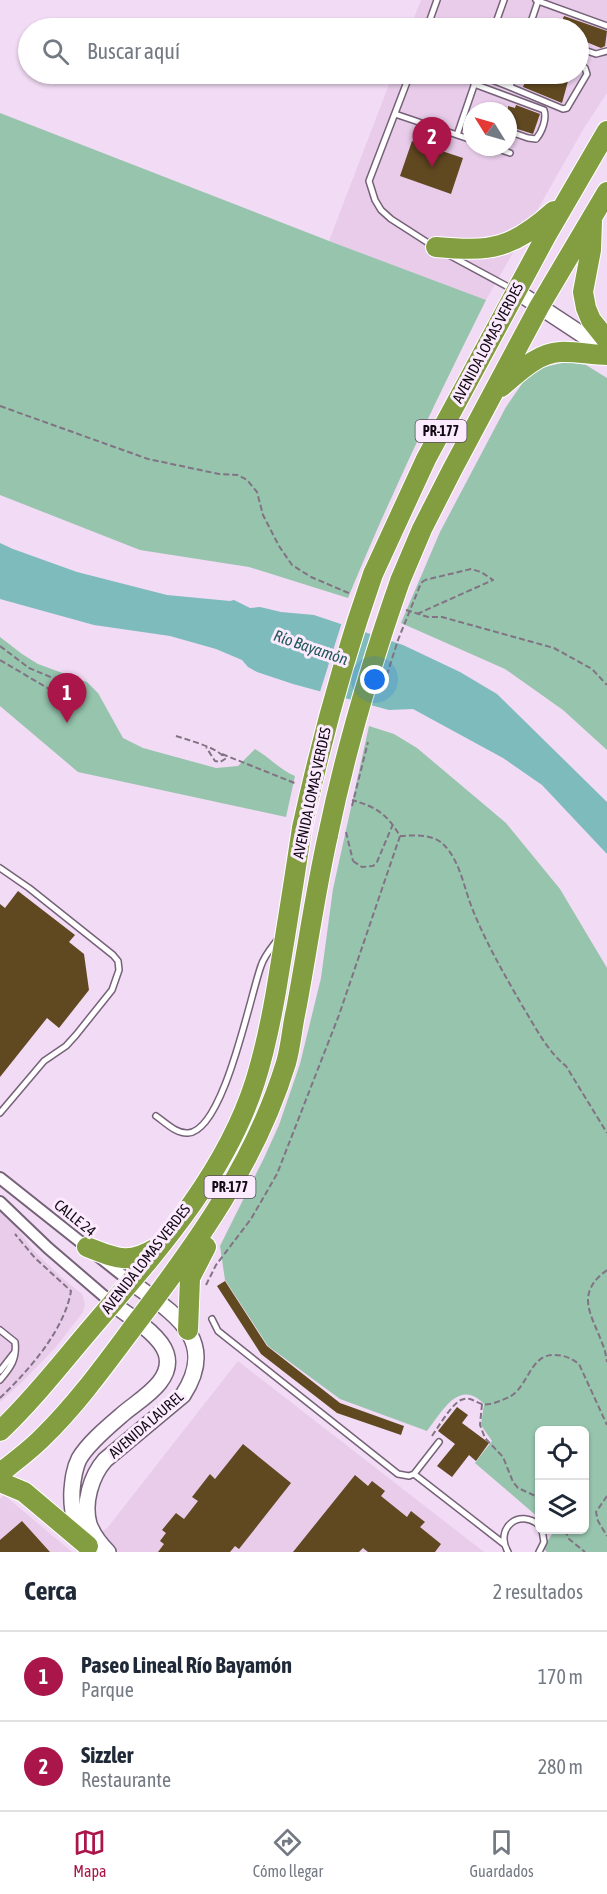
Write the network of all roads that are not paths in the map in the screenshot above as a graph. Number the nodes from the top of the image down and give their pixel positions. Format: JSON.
{"nodes":[{"id":1,"x":437,"y":0,"type":"edge"},
{"id":2,"x":504,"y":0,"type":"edge"},
{"id":3,"x":537,"y":1,"type":"edge"},
{"id":4,"x":431,"y":18,"type":"edge"},
{"id":5,"x":498,"y":18,"type":"edge"},
{"id":6,"x":532,"y":18,"type":"edge"},
{"id":7,"x":585,"y":18,"type":"edge"},
{"id":8,"x":589,"y":20,"type":"edge"},
{"id":9,"x":607,"y":26,"type":"edge"},
{"id":10,"x":607,"y":51,"type":"edge"},
{"id":11,"x":589,"y":52,"type":"edge"},
{"id":12,"x":406,"y":84,"type":"edge"},
{"id":13,"x":474,"y":84,"type":"joint"},
{"id":14,"x":503,"y":84,"type":"edge"},
{"id":15,"x":511,"y":84,"type":"edge"},
{"id":16,"x":581,"y":84,"type":"edge"},
{"id":17,"x":510,"y":87,"type":"junction"},
{"id":18,"x":468,"y":102,"type":"edge"},
{"id":19,"x":395,"y":114,"type":"junction"},
{"id":20,"x":463,"y":118,"type":"edge"},
{"id":21,"x":607,"y":131,"type":"edge"},
{"id":22,"x":517,"y":134,"type":"edge"},
{"id":23,"x":457,"y":135,"type":"junction"},
{"id":24,"x":463,"y":137,"type":"edge"},
{"id":25,"x":607,"y":192,"type":"edge"},
{"id":26,"x":567,"y":199,"type":"junction"},
{"id":27,"x":592,"y":217,"type":"junction"},
{"id":28,"x":436,"y":247,"type":"junction"},
{"id":29,"x":516,"y":291,"type":"junction"},
{"id":30,"x":539,"y":307,"type":"junction"},
{"id":31,"x":607,"y":340,"type":"edge"},
{"id":32,"x":607,"y":353,"type":"edge"},
{"id":33,"x":492,"y":394,"type":"junction"},
{"id":34,"x":0,"y":868,"type":"edge"},
{"id":35,"x":288,"y":925,"type":"junction"},
{"id":36,"x":0,"y":1113,"type":"edge"},
{"id":37,"x":156,"y":1116,"type":"dead end"},
{"id":38,"x":0,"y":1178,"type":"edge"},
{"id":39,"x":0,"y":1202,"type":"edge"},
{"id":40,"x":220,"y":1205,"type":"junction"},
{"id":41,"x":161,"y":1245,"type":"junction"},
{"id":42,"x":87,"y":1247,"type":"junction"},
{"id":43,"x":131,"y":1282,"type":"junction"},
{"id":44,"x":154,"y":1300,"type":"junction"},
{"id":45,"x":112,"y":1303,"type":"junction"},
{"id":46,"x":212,"y":1318,"type":"dead end"},
{"id":47,"x":137,"y":1322,"type":"junction"},
{"id":48,"x":0,"y":1330,"type":"edge"},
{"id":49,"x":188,"y":1330,"type":"junction"},
{"id":50,"x":15,"y":1352,"type":"junction"},
{"id":51,"x":0,"y":1371,"type":"edge"},
{"id":52,"x":0,"y":1380,"type":"edge"},
{"id":53,"x":0,"y":1431,"type":"edge"},
{"id":54,"x":439,"y":1442,"type":"road end"},
{"id":55,"x":0,"y":1473,"type":"edge"},
{"id":56,"x":414,"y":1474,"type":"junction"},
{"id":57,"x":0,"y":1482,"type":"edge"},
{"id":58,"x":535,"y":1522,"type":"edge"},
{"id":59,"x":542,"y":1534,"type":"edge"},
{"id":60,"x":504,"y":1544,"type":"junction"},
{"id":61,"x":92,"y":1549,"type":"edge"},
{"id":62,"x":108,"y":1552,"type":"edge"},
{"id":63,"x":508,"y":1552,"type":"edge"},
{"id":64,"x":539,"y":1552,"type":"edge"}],
"edges":[{"from":1,"to":4,"type":"lane"},
{"from":2,"to":5,"type":"lane"},
{"from":3,"to":6,"type":"lane"},
{"from":3,"to":7,"type":"lane"},
{"from":8,"to":9,"type":"lane"},
{"from":10,"to":11,"type":"lane"},
{"from":12,"to":19,"type":"lane"},
{"from":13,"to":18,"type":"lane"},
{"from":13,"to":22,"type":"lane"},
{"from":14,"to":17,"type":"lane"},
{"from":15,"to":17,"type":"lane"},
{"from":16,"to":17,"type":"lane"},
{"from":19,"to":23,"type":"lane"},
{"from":19,"to":28,"type":"lane"},
{"from":20,"to":23,"type":"lane"},
{"from":21,"to":26,"type":"highway","name":"AVENIDA LOMAS VERDES","number":"PR-177"},
{"from":23,"to":24,"type":"lane"},
{"from":25,"to":27,"type":"highway","name":"AVENIDA LOMAS VERDES","number":"PR-177"},
{"from":26,"to":28,"type":"highway"},
{"from":26,"to":29,"type":"highway","name":"AVENIDA LOMAS VERDES","number":"PR-177"},
{"from":27,"to":30,"type":"highway","name":"AVENIDA LOMAS VERDES","number":"PR-177"},
{"from":27,"to":31,"type":"highway"},
{"from":28,"to":29,"type":"lane"},
{"from":29,"to":30,"type":"street"},
{"from":29,"to":35,"type":"highway","name":"AVENIDA LOMAS VERDES","number":"PR-177","bridge":true},
{"from":30,"to":32,"type":"street"},
{"from":30,"to":33,"type":"highway","name":"AVENIDA LOMAS VERDES","number":"PR-177"},
{"from":32,"to":33,"type":"highway"},
{"from":33,"to":40,"type":"highway","name":"AVENIDA LOMAS VERDES","number":"PR-177","bridge":true},
{"from":34,"to":36,"type":"lane"},
{"from":35,"to":37,"type":"lane"},
{"from":35,"to":41,"type":"highway","name":"AVENIDA LOMAS VERDES","number":"PR-177"},
{"from":38,"to":42,"type":"street","name":"CALLE 24"},
{"from":39,"to":45,"type":"street"},
{"from":40,"to":44,"type":"highway","name":"AVENIDA LOMAS VERDES","number":"PR-177"},
{"from":40,"to":49,"type":"highway"},
{"from":41,"to":42,"type":"highway"},
{"from":41,"to":43,"type":"highway","name":"AVENIDA LOMAS VERDES","number":"PR-177"},
{"from":42,"to":43,"type":"street","name":"CALLE 24"},
{"from":43,"to":44,"type":"street"},
{"from":43,"to":45,"type":"highway","name":"AVENIDA LOMAS VERDES","number":"PR-177"},
{"from":44,"to":47,"type":"highway","name":"AVENIDA LOMAS VERDES","number":"PR-177"},
{"from":44,"to":49,"type":"street"},
{"from":45,"to":47,"type":"street","name":"AVENIDA LAUREL"},
{"from":45,"to":53,"type":"highway","name":"AVENIDA LOMAS VERDES","number":"PR-177"},
{"from":46,"to":56,"type":"lane"},
{"from":47,"to":55,"type":"highway","name":"AVENIDA LOMAS VERDES","number":"PR-177"},
{"from":47,"to":61,"type":"street","name":"AVENIDA LAUREL"},
{"from":48,"to":50,"type":"lane"},
{"from":49,"to":62,"type":"street","name":"AVENIDA LAUREL"},
{"from":50,"to":51,"type":"lane"},
{"from":50,"to":52,"type":"lane"},
{"from":54,"to":56,"type":"lane"},
{"from":56,"to":60,"type":"lane"},
{"from":57,"to":61,"type":"highway"},
{"from":58,"to":60,"type":"lane"},
{"from":59,"to":64,"type":"lane"},
{"from":60,"to":63,"type":"lane"}]}
